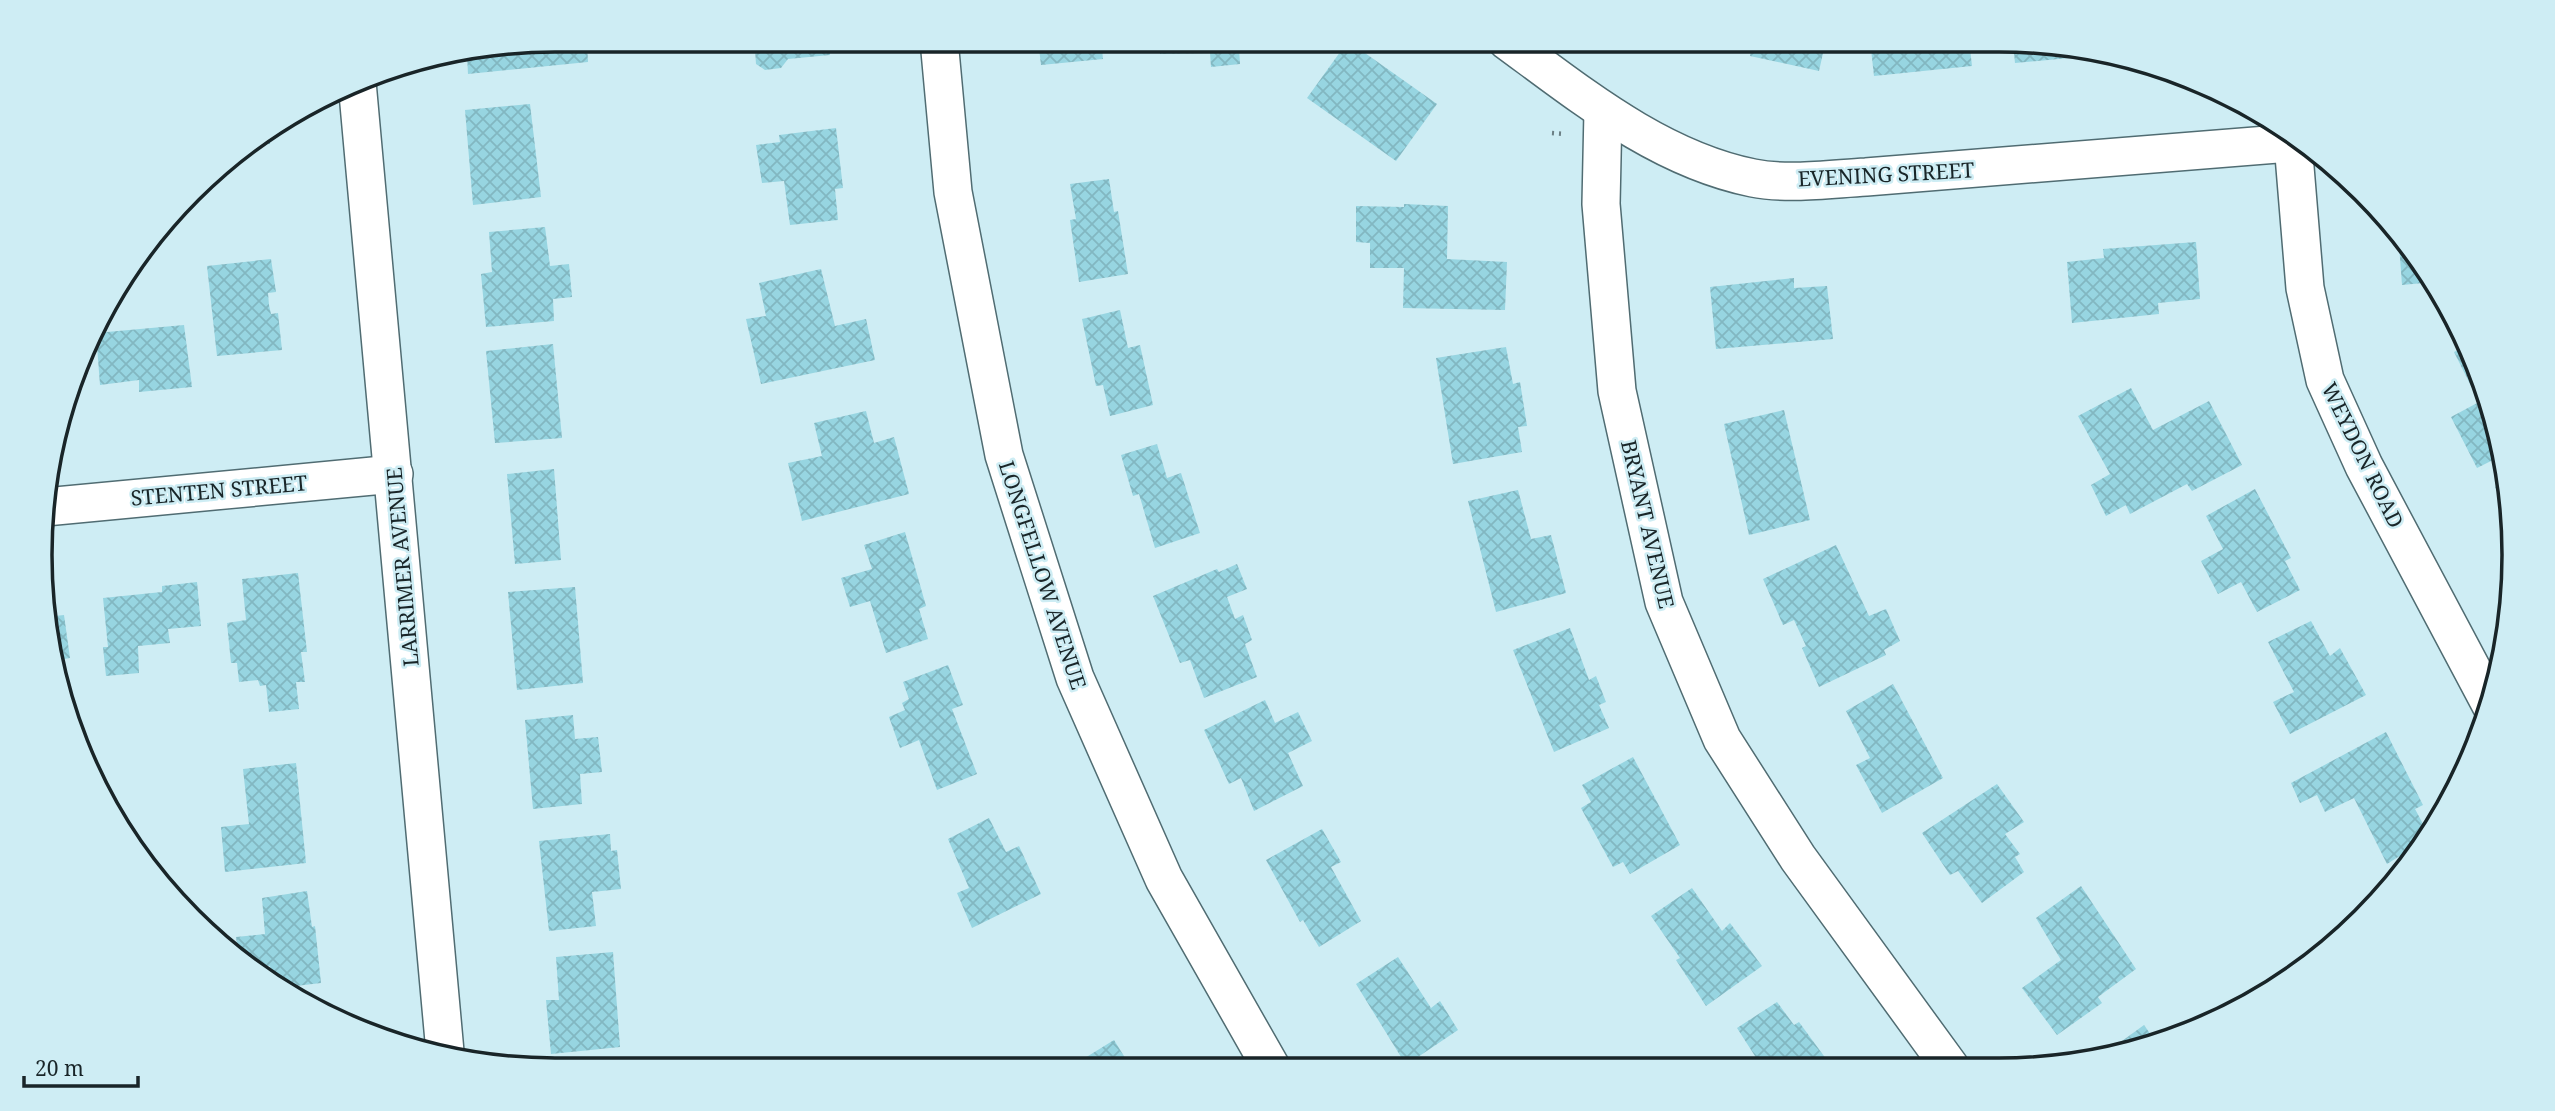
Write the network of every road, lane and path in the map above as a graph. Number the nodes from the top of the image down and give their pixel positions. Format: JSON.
{"nodes":[{"id":1,"x":940,"y":52,"type":"edge"},
{"id":2,"x":1522,"y":52,"type":"edge"},
{"id":3,"x":358,"y":93,"type":"edge"},
{"id":4,"x":1603,"y":111,"type":"junction"},
{"id":5,"x":1552,"y":133,"type":"dead end"},
{"id":6,"x":1566,"y":134,"type":"dead end"},
{"id":7,"x":2289,"y":144,"type":"edge"},
{"id":8,"x":2298,"y":151,"type":"edge"},
{"id":9,"x":394,"y":474,"type":"junction"},
{"id":10,"x":56,"y":506,"type":"edge"},
{"id":11,"x":2484,"y":691,"type":"edge"},
{"id":12,"x":444,"y":1046,"type":"edge"},
{"id":13,"x":1266,"y":1058,"type":"edge"},
{"id":14,"x":1943,"y":1058,"type":"edge"}],
"edges":[{"from":1,"to":13,"type":"street","name":"LONGFELLOW AVENUE"},
{"from":2,"to":4,"type":"street","name":"EVENING STREET"},
{"from":3,"to":9,"type":"street","name":"LARRIMER AVENUE"},
{"from":4,"to":7,"type":"street","name":"EVENING STREET"},
{"from":4,"to":14,"type":"street","name":"BRYANT AVENUE"},
{"from":5,"to":6,"type":"path"},
{"from":8,"to":11,"type":"street","name":"WEYDON ROAD"},
{"from":9,"to":10,"type":"street","name":"STENTEN STREET"},
{"from":9,"to":12,"type":"street","name":"LARRIMER AVENUE"}]}
